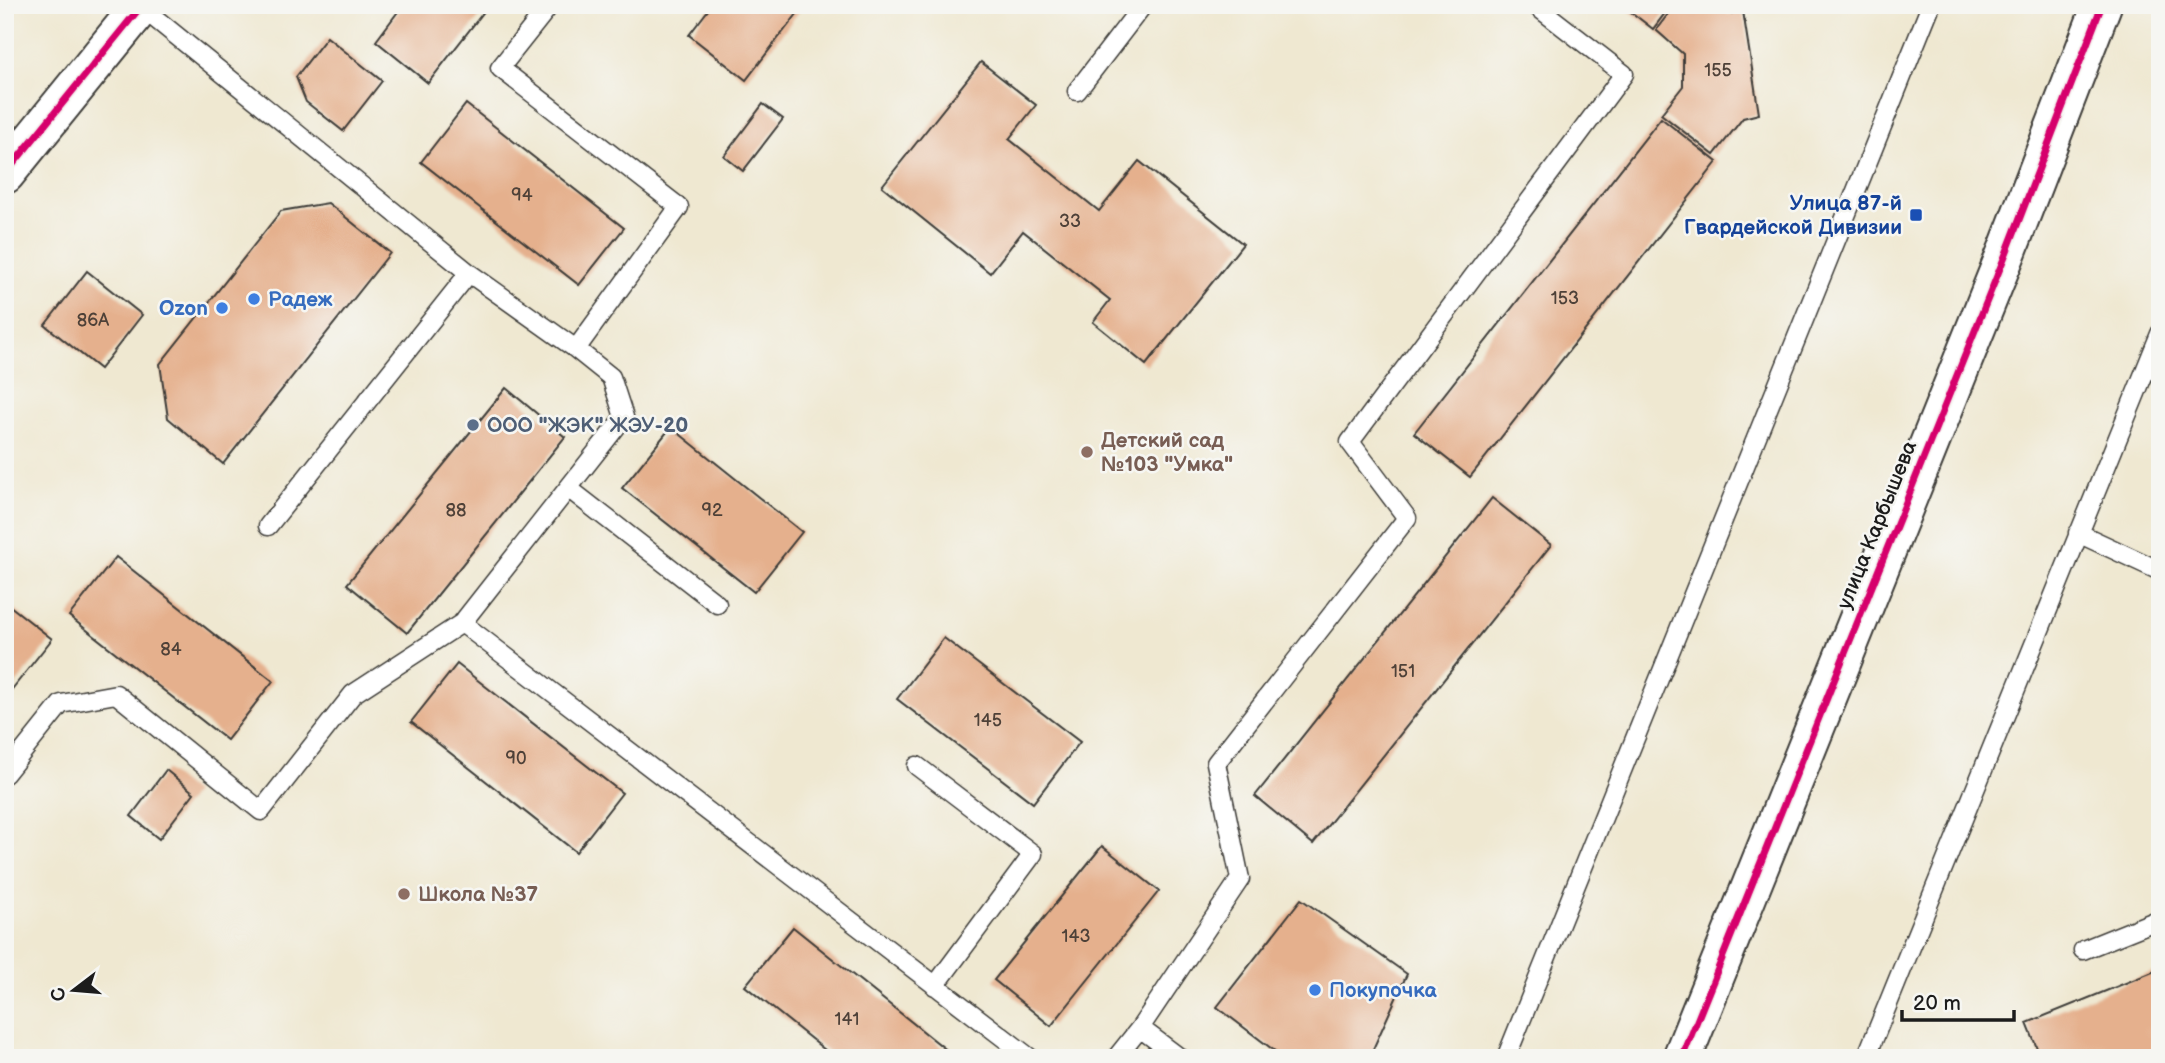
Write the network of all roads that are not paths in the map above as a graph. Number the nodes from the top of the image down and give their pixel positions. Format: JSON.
{"nodes":[{"id":1,"x":550,"y":5,"type":"edge"},
{"id":2,"x":1143,"y":5,"type":"edge"},
{"id":3,"x":1535,"y":5,"type":"edge"},
{"id":4,"x":1931,"y":5,"type":"edge"},
{"id":5,"x":2102,"y":5,"type":"edge"},
{"id":6,"x":141,"y":6,"type":"edge"},
{"id":7,"x":1077,"y":91,"type":"dead end"},
{"id":8,"x":11,"y":156,"type":"edge"},
{"id":9,"x":468,"y":273,"type":"junction"},
{"id":10,"x":2160,"y":334,"type":"edge"},
{"id":11,"x":576,"y":349,"type":"junction"},
{"id":12,"x":568,"y":488,"type":"junction"},
{"id":13,"x":268,"y":526,"type":"dead end"},
{"id":14,"x":2078,"y":533,"type":"junction"},
{"id":15,"x":2160,"y":571,"type":"edge"},
{"id":16,"x":717,"y":604,"type":"dead end"},
{"id":17,"x":463,"y":623,"type":"junction"},
{"id":18,"x":917,"y":766,"type":"dead end"},
{"id":19,"x":5,"y":774,"type":"edge"},
{"id":20,"x":2160,"y":919,"type":"edge"},
{"id":21,"x":2083,"y":950,"type":"dead end"},
{"id":22,"x":935,"y":986,"type":"junction"},
{"id":23,"x":1140,"y":1028,"type":"junction"},
{"id":24,"x":1030,"y":1058,"type":"edge"},
{"id":25,"x":1116,"y":1058,"type":"edge"},
{"id":26,"x":1180,"y":1058,"type":"edge"},
{"id":27,"x":1506,"y":1058,"type":"edge"},
{"id":28,"x":1682,"y":1058,"type":"edge"},
{"id":29,"x":1866,"y":1058,"type":"edge"}],
"edges":[{"from":1,"to":11,"type":"lane"},
{"from":2,"to":7,"type":"lane"},
{"from":3,"to":23,"type":"lane"},
{"from":4,"to":27,"type":"lane"},
{"from":5,"to":28,"type":"street","name":"улица Карбышева"},
{"from":6,"to":8,"type":"street"},
{"from":6,"to":9,"type":"lane"},
{"from":9,"to":11,"type":"lane"},
{"from":9,"to":13,"type":"lane"},
{"from":10,"to":14,"type":"lane"},
{"from":11,"to":12,"type":"lane"},
{"from":12,"to":16,"type":"lane"},
{"from":12,"to":17,"type":"lane"},
{"from":14,"to":15,"type":"lane"},
{"from":14,"to":29,"type":"lane"},
{"from":17,"to":19,"type":"lane"},
{"from":17,"to":22,"type":"lane"},
{"from":18,"to":22,"type":"lane"},
{"from":20,"to":21,"type":"lane"},
{"from":22,"to":24,"type":"lane"},
{"from":23,"to":25,"type":"lane"},
{"from":23,"to":26,"type":"lane"}]}
